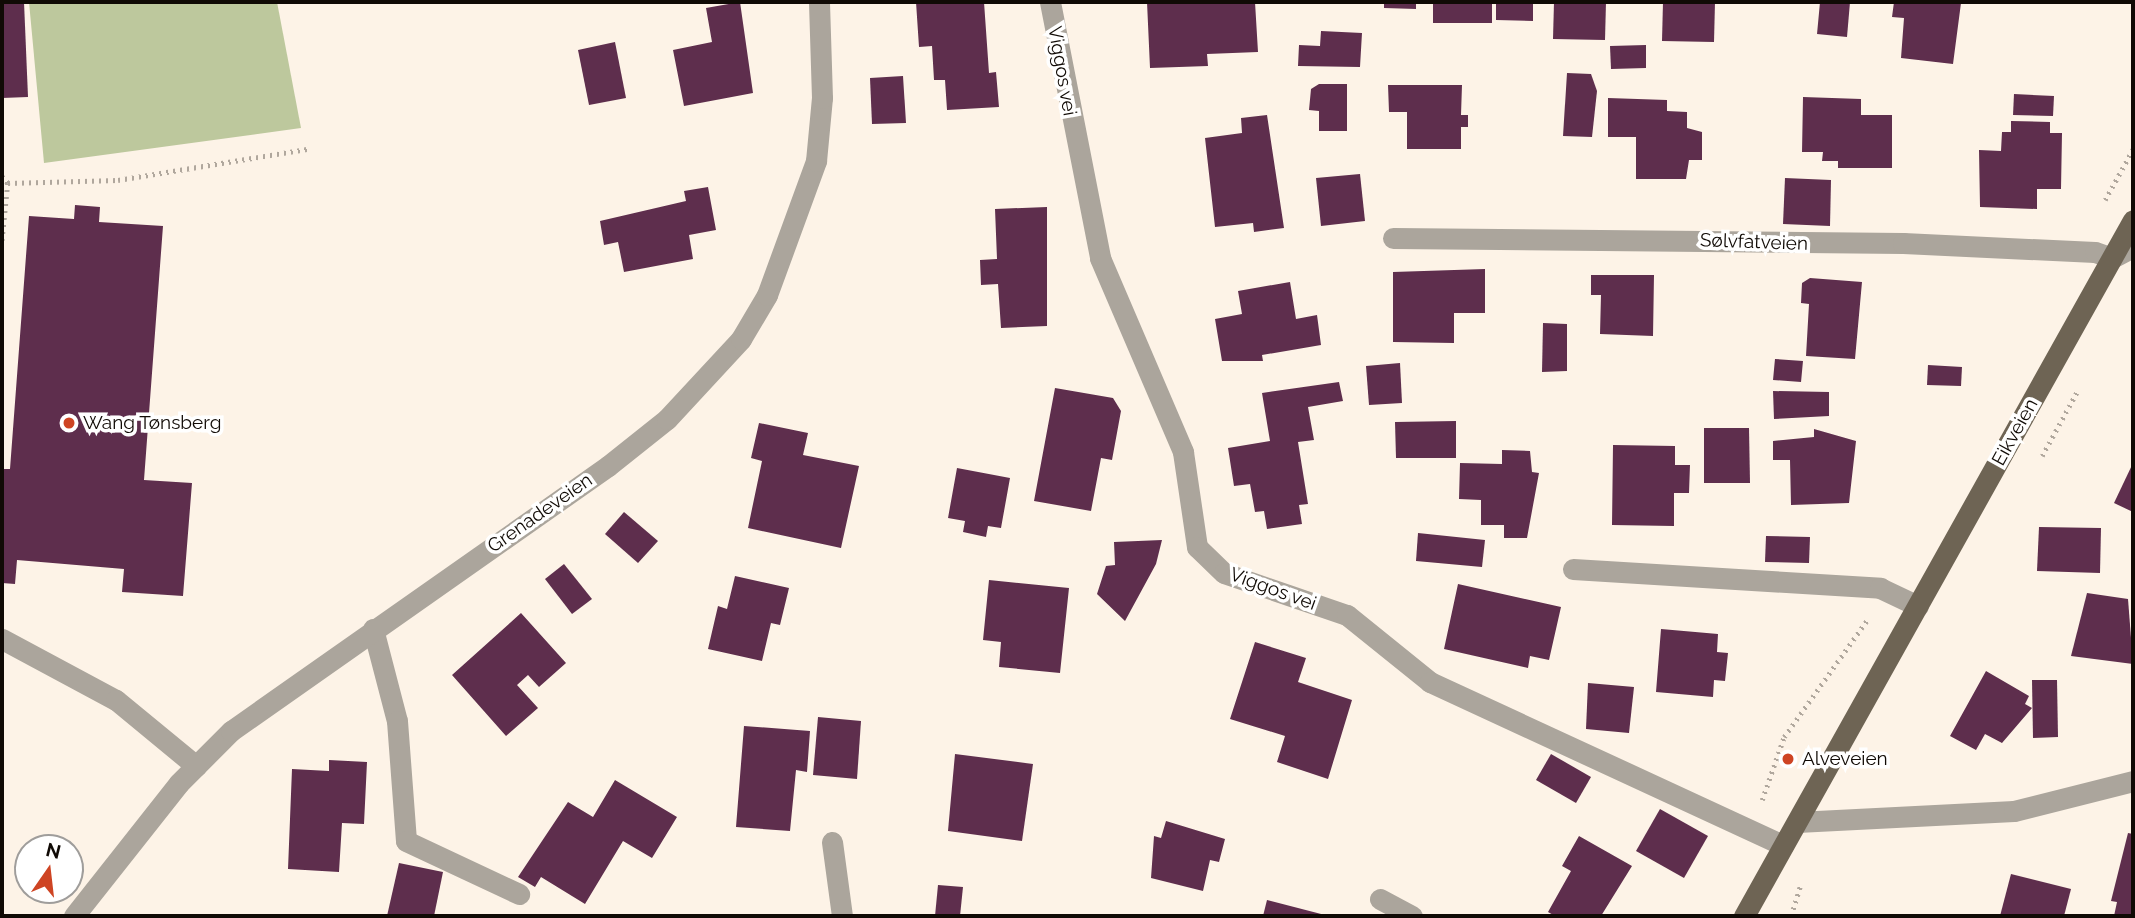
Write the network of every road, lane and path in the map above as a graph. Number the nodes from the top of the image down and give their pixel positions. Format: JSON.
{"nodes":[{"id":1,"x":819,"y":2,"type":"edge"},
{"id":2,"x":1050,"y":2,"type":"edge"},
{"id":3,"x":308,"y":149,"type":"dead end"},
{"id":4,"x":2133,"y":149,"type":"edge"},
{"id":5,"x":2,"y":176,"type":"edge"},
{"id":6,"x":8,"y":183,"type":"junction"},
{"id":7,"x":2102,"y":207,"type":"dead end"},
{"id":8,"x":2133,"y":220,"type":"edge"},
{"id":9,"x":1394,"y":238,"type":"dead end"},
{"id":10,"x":2,"y":243,"type":"edge"},
{"id":11,"x":2133,"y":247,"type":"edge"},
{"id":12,"x":2112,"y":258,"type":"junction"},
{"id":13,"x":1573,"y":569,"type":"dead end"},
{"id":14,"x":1889,"y":590,"type":"junction"},
{"id":15,"x":1918,"y":606,"type":"junction"},
{"id":16,"x":373,"y":629,"type":"junction"},
{"id":17,"x":2,"y":639,"type":"edge"},
{"id":18,"x":196,"y":766,"type":"junction"},
{"id":19,"x":2133,"y":781,"type":"edge"},
{"id":20,"x":1797,"y":822,"type":"junction"},
{"id":21,"x":1750,"y":826,"type":"junction"},
{"id":22,"x":832,"y":842,"type":"dead end"},
{"id":23,"x":1783,"y":845,"type":"junction"},
{"id":24,"x":519,"y":894,"type":"dead end"},
{"id":25,"x":1380,"y":899,"type":"dead end"},
{"id":26,"x":74,"y":916,"type":"edge"},
{"id":27,"x":842,"y":916,"type":"edge"},
{"id":28,"x":1412,"y":916,"type":"edge"},
{"id":29,"x":1744,"y":916,"type":"edge"}],
"edges":[{"from":1,"to":16,"type":"street","name":"Grenadeveien"},
{"from":2,"to":21,"type":"street","name":"Viggos vei"},
{"from":3,"to":6,"type":"path"},
{"from":4,"to":7,"type":"path"},
{"from":5,"to":6,"type":"path"},
{"from":6,"to":10,"type":"path"},
{"from":8,"to":12,"type":"main road","name":"Eikveien"},
{"from":9,"to":12,"type":"street","name":"Sølvfatveien"},
{"from":11,"to":12,"type":"street"},
{"from":12,"to":15,"type":"main road","name":"Eikveien"},
{"from":13,"to":14,"type":"street"},
{"from":14,"to":15,"type":"street"},
{"from":14,"to":21,"type":"path"},
{"from":15,"to":20,"type":"main road","name":"Eikveien"},
{"from":16,"to":18,"type":"street","name":"Grenadeveien"},
{"from":16,"to":24,"type":"street"},
{"from":17,"to":18,"type":"street"},
{"from":18,"to":26,"type":"street","name":"Grenadeveien"},
{"from":19,"to":20,"type":"street"},
{"from":20,"to":23,"type":"main road","name":"Eikveien"},
{"from":21,"to":23,"type":"street","name":"Viggos vei"},
{"from":22,"to":27,"type":"street"},
{"from":23,"to":29,"type":"main road","name":"Eikveien"},
{"from":25,"to":28,"type":"street"}]}
